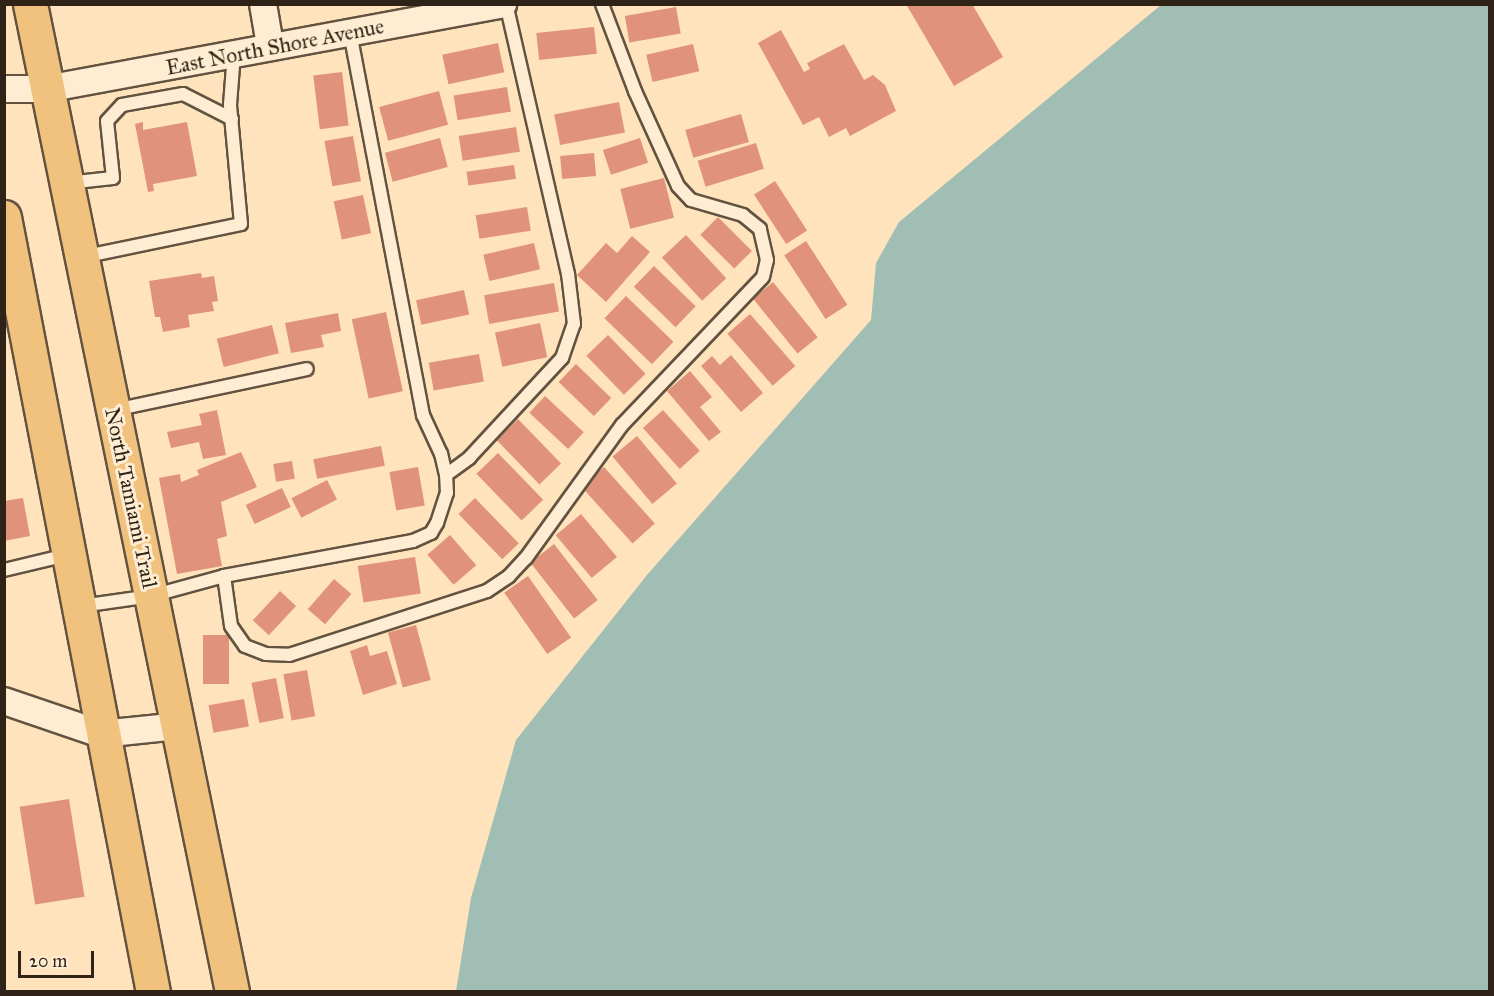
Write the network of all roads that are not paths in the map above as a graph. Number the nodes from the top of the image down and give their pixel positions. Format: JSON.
{"nodes":[{"id":1,"x":30,"y":4,"type":"edge"},
{"id":2,"x":263,"y":4,"type":"edge"},
{"id":3,"x":504,"y":4,"type":"edge"},
{"id":4,"x":602,"y":4,"type":"edge"},
{"id":5,"x":350,"y":32,"type":"junction"},
{"id":6,"x":270,"y":45,"type":"junction"},
{"id":7,"x":234,"y":53,"type":"junction"},
{"id":8,"x":151,"y":84,"type":"junction"},
{"id":9,"x":4,"y":89,"type":"edge"},
{"id":10,"x":46,"y":89,"type":"junction"},
{"id":11,"x":232,"y":119,"type":"junction"},
{"id":12,"x":66,"y":183,"type":"junction"},
{"id":13,"x":4,"y":217,"type":"edge"},
{"id":14,"x":81,"y":257,"type":"junction"},
{"id":15,"x":307,"y":369,"type":"dead end"},
{"id":16,"x":113,"y":411,"type":"junction"},
{"id":17,"x":446,"y":475,"type":"junction"},
{"id":18,"x":68,"y":555,"type":"junction"},
{"id":19,"x":4,"y":570,"type":"edge"},
{"id":20,"x":224,"y":576,"type":"junction"},
{"id":21,"x":151,"y":596,"type":"junction"},
{"id":22,"x":78,"y":607,"type":"junction"},
{"id":23,"x":4,"y":701,"type":"edge"},
{"id":24,"x":178,"y":726,"type":"junction"},
{"id":25,"x":102,"y":734,"type":"junction"},
{"id":26,"x":153,"y":992,"type":"edge"},
{"id":27,"x":232,"y":992,"type":"edge"}],
"edges":[{"from":1,"to":10,"type":"main road","name":"North Tamiami Trail"},
{"from":2,"to":6,"type":"street"},
{"from":3,"to":5,"type":"street","name":"East North Shore Avenue"},
{"from":3,"to":17,"type":"lane"},
{"from":4,"to":20,"type":"lane"},
{"from":5,"to":6,"type":"street","name":"East North Shore Avenue"},
{"from":5,"to":17,"type":"lane"},
{"from":6,"to":7,"type":"street","name":"East North Shore Avenue"},
{"from":7,"to":8,"type":"street","name":"East North Shore Avenue"},
{"from":7,"to":11,"type":"lane"},
{"from":8,"to":10,"type":"street","name":"East North Shore Avenue"},
{"from":8,"to":11,"type":"lane"},
{"from":8,"to":12,"type":"lane"},
{"from":9,"to":10,"type":"street","name":"East North Shore Avenue"},
{"from":10,"to":12,"type":"main road","name":"North Tamiami Trail"},
{"from":11,"to":14,"type":"lane"},
{"from":12,"to":14,"type":"main road","name":"North Tamiami Trail"},
{"from":13,"to":18,"type":"main road"},
{"from":14,"to":16,"type":"main road","name":"North Tamiami Trail"},
{"from":15,"to":16,"type":"lane"},
{"from":16,"to":21,"type":"main road","name":"North Tamiami Trail"},
{"from":17,"to":20,"type":"lane"},
{"from":18,"to":19,"type":"lane"},
{"from":18,"to":22,"type":"main road"},
{"from":20,"to":21,"type":"lane"},
{"from":21,"to":22,"type":"lane"},
{"from":21,"to":24,"type":"main road","name":"North Tamiami Trail"},
{"from":22,"to":25,"type":"main road"},
{"from":23,"to":25,"type":"street"},
{"from":24,"to":25,"type":"street"},
{"from":24,"to":27,"type":"main road","name":"North Tamiami Trail"},
{"from":25,"to":26,"type":"main road"}]}
